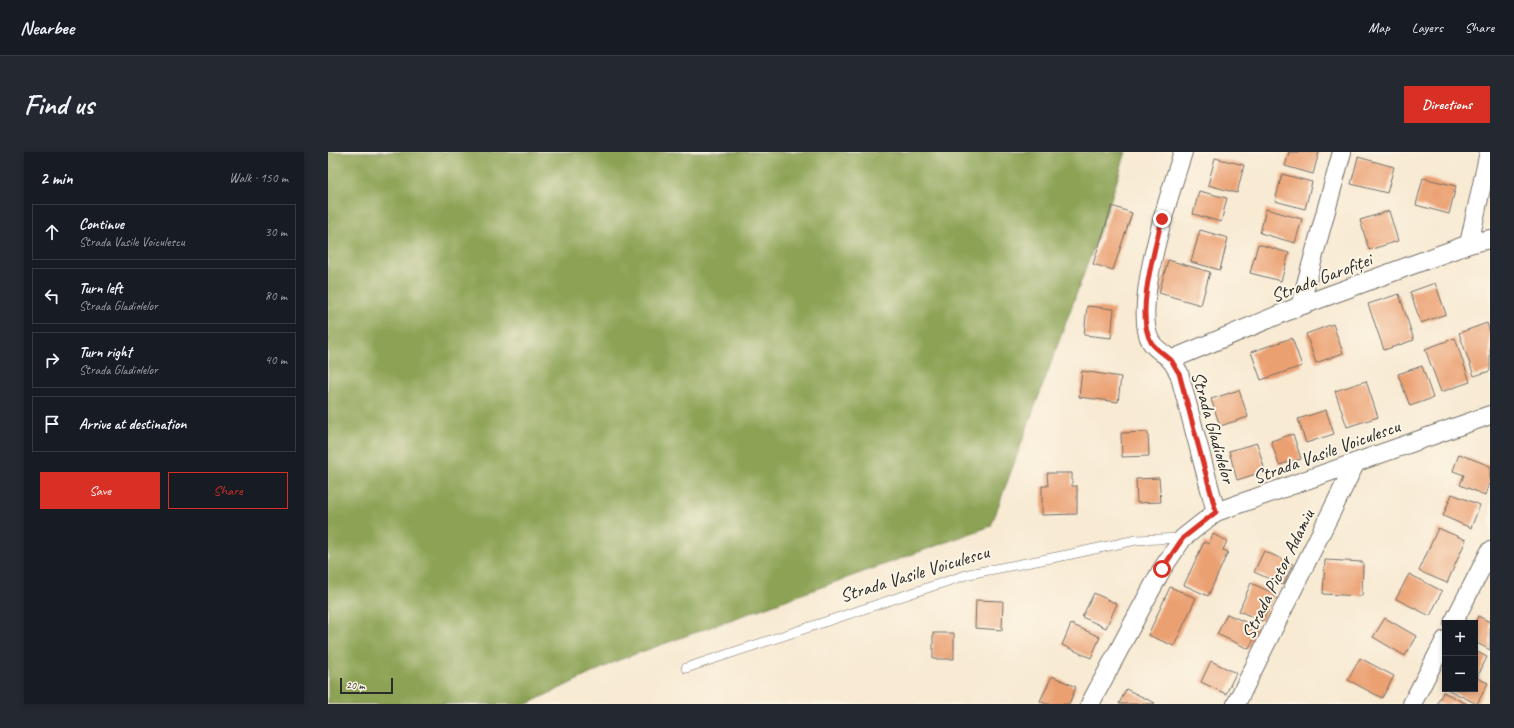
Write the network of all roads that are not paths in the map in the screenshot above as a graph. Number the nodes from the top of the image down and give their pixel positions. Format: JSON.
{"nodes":[{"id":1,"x":1183,"y":152,"type":"edge"},
{"id":2,"x":1342,"y":152,"type":"edge"},
{"id":3,"x":1489,"y":152,"type":"edge"},
{"id":4,"x":1490,"y":239,"type":"edge"},
{"id":5,"x":1469,"y":244,"type":"junction"},
{"id":6,"x":1300,"y":306,"type":"junction"},
{"id":7,"x":1170,"y":360,"type":"junction"},
{"id":8,"x":1490,"y":415,"type":"edge"},
{"id":9,"x":1468,"y":423,"type":"junction"},
{"id":10,"x":1490,"y":430,"type":"edge"},
{"id":11,"x":1356,"y":462,"type":"junction"},
{"id":12,"x":1216,"y":512,"type":"junction"},
{"id":13,"x":1183,"y":538,"type":"junction"},
{"id":14,"x":1490,"y":551,"type":"edge"},
{"id":15,"x":1456,"y":620,"type":"edge"},
{"id":16,"x":1442,"y":646,"type":"edge"},
{"id":17,"x":686,"y":668,"type":"dead end"},
{"id":18,"x":1090,"y":704,"type":"edge"},
{"id":19,"x":1236,"y":704,"type":"edge"},
{"id":20,"x":1412,"y":704,"type":"edge"}],
"edges":[{"from":1,"to":7,"type":"street","name":"Strada Gladiolelor"},
{"from":2,"to":6,"type":"street"},
{"from":3,"to":5,"type":"street"},
{"from":4,"to":5,"type":"street","name":"Strada Garofiței"},
{"from":5,"to":6,"type":"street","name":"Strada Garofiței"},
{"from":6,"to":7,"type":"street","name":"Strada Garofiței"},
{"from":7,"to":12,"type":"street","name":"Strada Gladiolelor"},
{"from":8,"to":9,"type":"street","name":"Strada Vasile Voiculescu"},
{"from":9,"to":10,"type":"street"},
{"from":9,"to":11,"type":"street","name":"Strada Vasile Voiculescu"},
{"from":11,"to":12,"type":"street","name":"Strada Vasile Voiculescu"},
{"from":11,"to":19,"type":"street","name":"Strada Pictor Adamiu"},
{"from":12,"to":13,"type":"street","name":"Strada Vasile Voiculescu"},
{"from":13,"to":17,"type":"lane","name":"Strada Vasile Voiculescu"},
{"from":13,"to":18,"type":"street","name":"Strada Vasile Voiculescu"},
{"from":14,"to":15,"type":"street"},
{"from":16,"to":20,"type":"street"}]}
